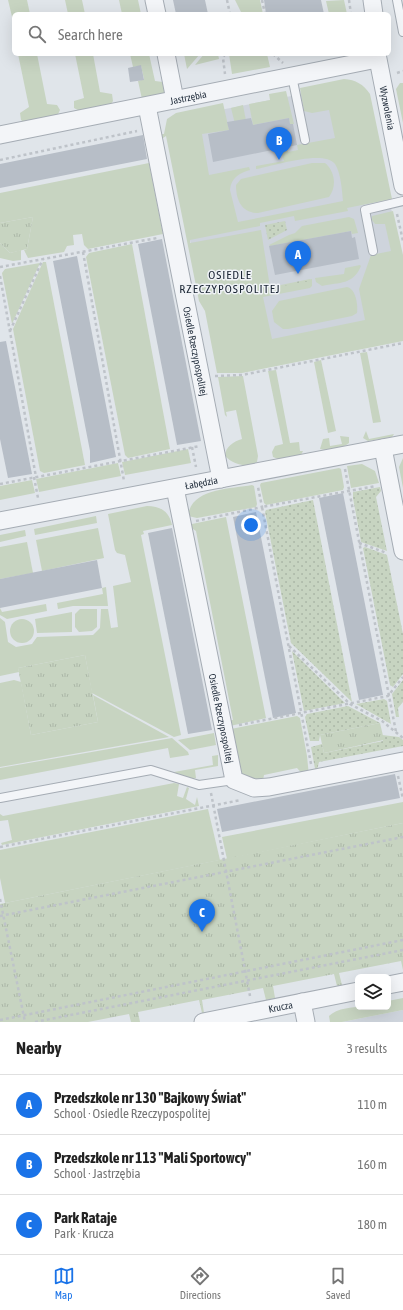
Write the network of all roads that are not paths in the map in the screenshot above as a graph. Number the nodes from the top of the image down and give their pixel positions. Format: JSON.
{"nodes":[{"id":1,"x":154,"y":0,"type":"edge"},
{"id":2,"x":372,"y":0,"type":"edge"},
{"id":3,"x":397,"y":0,"type":"edge"},
{"id":4,"x":157,"y":12,"type":"edge"},
{"id":5,"x":374,"y":12,"type":"edge"},
{"id":6,"x":403,"y":32,"type":"edge"},
{"id":7,"x":166,"y":56,"type":"edge"},
{"id":8,"x":377,"y":57,"type":"edge"},
{"id":9,"x":289,"y":71,"type":"junction"},
{"id":10,"x":175,"y":100,"type":"junction"},
{"id":11,"x":147,"y":106,"type":"junction"},
{"id":12,"x":0,"y":135,"type":"edge"},
{"id":13,"x":305,"y":140,"type":"dead end"},
{"id":14,"x":403,"y":186,"type":"edge"},
{"id":15,"x":403,"y":201,"type":"edge"},
{"id":16,"x":373,"y":251,"type":"dead end"},
{"id":17,"x":403,"y":444,"type":"edge"},
{"id":18,"x":383,"y":448,"type":"junction"},
{"id":19,"x":221,"y":479,"type":"junction"},
{"id":20,"x":175,"y":488,"type":"junction"},
{"id":21,"x":0,"y":521,"type":"edge"},
{"id":22,"x":396,"y":552,"type":"edge"},
{"id":23,"x":400,"y":765,"type":"edge"},
{"id":24,"x":234,"y":780,"type":"junction"},
{"id":25,"x":0,"y":798,"type":"edge"},
{"id":26,"x":403,"y":982,"type":"edge"},
{"id":27,"x":391,"y":984,"type":"edge"},
{"id":28,"x":355,"y":992,"type":"edge"},
{"id":29,"x":302,"y":1002,"type":"junction"},
{"id":30,"x":203,"y":1022,"type":"edge"},
{"id":31,"x":306,"y":1022,"type":"edge"}],
"edges":[{"from":1,"to":4,"type":"street"},
{"from":2,"to":5,"type":"street"},
{"from":3,"to":6,"type":"lane"},
{"from":7,"to":10,"type":"street"},
{"from":8,"to":9,"type":"street","name":"Jastrzębia"},
{"from":8,"to":14,"type":"street","name":"Wyzwolenia"},
{"from":9,"to":10,"type":"street","name":"Jastrzębia"},
{"from":9,"to":13,"type":"lane"},
{"from":10,"to":11,"type":"street","name":"Jastrzębia"},
{"from":11,"to":12,"type":"street","name":"Jastrzębia"},
{"from":11,"to":19,"type":"street","name":"Osiedle Rzeczypospolitej"},
{"from":15,"to":16,"type":"lane"},
{"from":17,"to":18,"type":"street","name":"Łabędzia"},
{"from":18,"to":19,"type":"street","name":"Łabędzia"},
{"from":18,"to":22,"type":"street"},
{"from":19,"to":20,"type":"street","name":"Łabędzia"},
{"from":20,"to":21,"type":"street","name":"Łabędzia"},
{"from":20,"to":24,"type":"street","name":"Osiedle Rzeczypospolitej"},
{"from":23,"to":24,"type":"street"},
{"from":24,"to":25,"type":"lane"},
{"from":26,"to":27,"type":"street"},
{"from":28,"to":29,"type":"street","name":"Krucza"},
{"from":29,"to":30,"type":"street","name":"Krucza"},
{"from":29,"to":31,"type":"street"}]}
